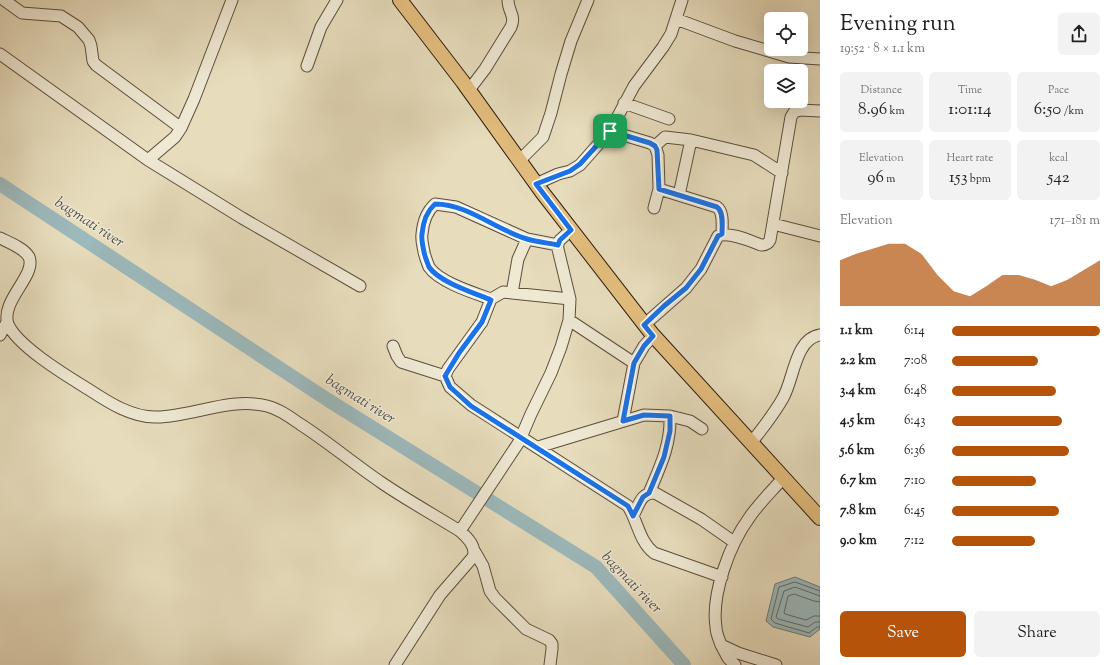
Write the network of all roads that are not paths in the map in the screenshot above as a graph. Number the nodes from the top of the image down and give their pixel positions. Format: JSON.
{"nodes":[{"id":1,"x":4,"y":0,"type":"edge"},
{"id":2,"x":232,"y":0,"type":"edge"},
{"id":3,"x":337,"y":0,"type":"edge"},
{"id":4,"x":400,"y":0,"type":"edge"},
{"id":5,"x":508,"y":0,"type":"edge"},
{"id":6,"x":588,"y":0,"type":"edge"},
{"id":7,"x":682,"y":0,"type":"edge"},
{"id":8,"x":676,"y":19,"type":"junction"},
{"id":9,"x":0,"y":54,"type":"edge"},
{"id":10,"x":820,"y":59,"type":"edge"},
{"id":11,"x":307,"y":66,"type":"dead end"},
{"id":12,"x":469,"y":90,"type":"junction"},
{"id":13,"x":624,"y":103,"type":"junction"},
{"id":14,"x":820,"y":111,"type":"edge"},
{"id":15,"x":669,"y":119,"type":"dead end"},
{"id":16,"x":181,"y":128,"type":"junction"},
{"id":17,"x":610,"y":131,"type":"junction"},
{"id":18,"x":691,"y":140,"type":"junction"},
{"id":19,"x":655,"y":146,"type":"junction"},
{"id":20,"x":148,"y":160,"type":"junction"},
{"id":21,"x":520,"y":160,"type":"junction"},
{"id":22,"x":782,"y":173,"type":"junction"},
{"id":23,"x":536,"y":184,"type":"junction"},
{"id":24,"x":659,"y":189,"type":"junction"},
{"id":25,"x":679,"y":195,"type":"junction"},
{"id":26,"x":654,"y":208,"type":"dead end"},
{"id":27,"x":773,"y":224,"type":"junction"},
{"id":28,"x":571,"y":230,"type":"junction"},
{"id":29,"x":722,"y":234,"type":"junction"},
{"id":30,"x":820,"y":236,"type":"edge"},
{"id":31,"x":0,"y":238,"type":"edge"},
{"id":32,"x":527,"y":239,"type":"junction"},
{"id":33,"x":558,"y":245,"type":"junction"},
{"id":34,"x":360,"y":286,"type":"dead end"},
{"id":35,"x":512,"y":293,"type":"junction"},
{"id":36,"x":570,"y":299,"type":"junction"},
{"id":37,"x":491,"y":300,"type":"junction"},
{"id":38,"x":569,"y":320,"type":"junction"},
{"id":39,"x":7,"y":322,"type":"junction"},
{"id":40,"x":649,"y":330,"type":"junction"},
{"id":41,"x":0,"y":335,"type":"edge"},
{"id":42,"x":820,"y":335,"type":"edge"},
{"id":43,"x":393,"y":346,"type":"dead end"},
{"id":44,"x":634,"y":363,"type":"junction"},
{"id":45,"x":445,"y":376,"type":"junction"},
{"id":46,"x":670,"y":416,"type":"junction"},
{"id":47,"x":623,"y":421,"type":"junction"},
{"id":48,"x":702,"y":429,"type":"dead end"},
{"id":49,"x":521,"y":440,"type":"junction"},
{"id":50,"x":751,"y":443,"type":"junction"},
{"id":51,"x":538,"y":447,"type":"junction"},
{"id":52,"x":783,"y":478,"type":"junction"},
{"id":53,"x":649,"y":493,"type":"junction"},
{"id":54,"x":633,"y":516,"type":"junction"},
{"id":55,"x":820,"y":518,"type":"edge"},
{"id":56,"x":460,"y":531,"type":"junction"},
{"id":57,"x":734,"y":542,"type":"junction"},
{"id":58,"x":474,"y":552,"type":"junction"},
{"id":59,"x":722,"y":577,"type":"junction"},
{"id":60,"x":721,"y":645,"type":"junction"},
{"id":61,"x":395,"y":665,"type":"edge"},
{"id":62,"x":550,"y":665,"type":"edge"},
{"id":63,"x":735,"y":665,"type":"edge"},
{"id":64,"x":776,"y":665,"type":"edge"}],
"edges":[{"from":1,"to":16,"type":"street"},
{"from":2,"to":16,"type":"street"},
{"from":3,"to":11,"type":"street"},
{"from":4,"to":12,"type":"main road"},
{"from":5,"to":12,"type":"street"},
{"from":6,"to":21,"type":"street"},
{"from":7,"to":8,"type":"street"},
{"from":8,"to":10,"type":"street"},
{"from":8,"to":13,"type":"street"},
{"from":9,"to":20,"type":"street"},
{"from":12,"to":21,"type":"main road"},
{"from":13,"to":15,"type":"street"},
{"from":13,"to":17,"type":"street"},
{"from":14,"to":22,"type":"street"},
{"from":16,"to":20,"type":"street"},
{"from":17,"to":19,"type":"street"},
{"from":17,"to":23,"type":"street"},
{"from":18,"to":19,"type":"street"},
{"from":18,"to":22,"type":"street"},
{"from":18,"to":25,"type":"street"},
{"from":19,"to":24,"type":"street"},
{"from":20,"to":34,"type":"street"},
{"from":21,"to":23,"type":"main road"},
{"from":22,"to":27,"type":"street"},
{"from":23,"to":28,"type":"main road"},
{"from":24,"to":25,"type":"street"},
{"from":24,"to":26,"type":"street"},
{"from":25,"to":29,"type":"street"},
{"from":27,"to":29,"type":"street"},
{"from":27,"to":30,"type":"street"},
{"from":28,"to":33,"type":"street"},
{"from":28,"to":40,"type":"main road"},
{"from":29,"to":40,"type":"street"},
{"from":31,"to":39,"type":"street"},
{"from":32,"to":33,"type":"street"},
{"from":32,"to":35,"type":"street"},
{"from":32,"to":37,"type":"street"},
{"from":33,"to":36,"type":"street"},
{"from":35,"to":36,"type":"street"},
{"from":35,"to":37,"type":"street"},
{"from":36,"to":38,"type":"street"},
{"from":37,"to":45,"type":"street"},
{"from":38,"to":44,"type":"street"},
{"from":38,"to":49,"type":"street"},
{"from":39,"to":41,"type":"street"},
{"from":39,"to":56,"type":"street"},
{"from":40,"to":44,"type":"street"},
{"from":40,"to":50,"type":"main road"},
{"from":42,"to":50,"type":"street"},
{"from":43,"to":45,"type":"street"},
{"from":44,"to":47,"type":"street"},
{"from":45,"to":49,"type":"street"},
{"from":46,"to":47,"type":"street"},
{"from":46,"to":48,"type":"street"},
{"from":46,"to":53,"type":"street"},
{"from":47,"to":51,"type":"street"},
{"from":49,"to":51,"type":"street"},
{"from":49,"to":56,"type":"street"},
{"from":50,"to":52,"type":"main road"},
{"from":51,"to":54,"type":"street"},
{"from":52,"to":55,"type":"main road"},
{"from":52,"to":57,"type":"street"},
{"from":53,"to":54,"type":"street"},
{"from":53,"to":57,"type":"street"},
{"from":54,"to":59,"type":"street"},
{"from":56,"to":58,"type":"street"},
{"from":57,"to":59,"type":"street"},
{"from":58,"to":61,"type":"street"},
{"from":58,"to":62,"type":"street"},
{"from":59,"to":60,"type":"street"},
{"from":60,"to":63,"type":"street"},
{"from":60,"to":64,"type":"street"}]}
